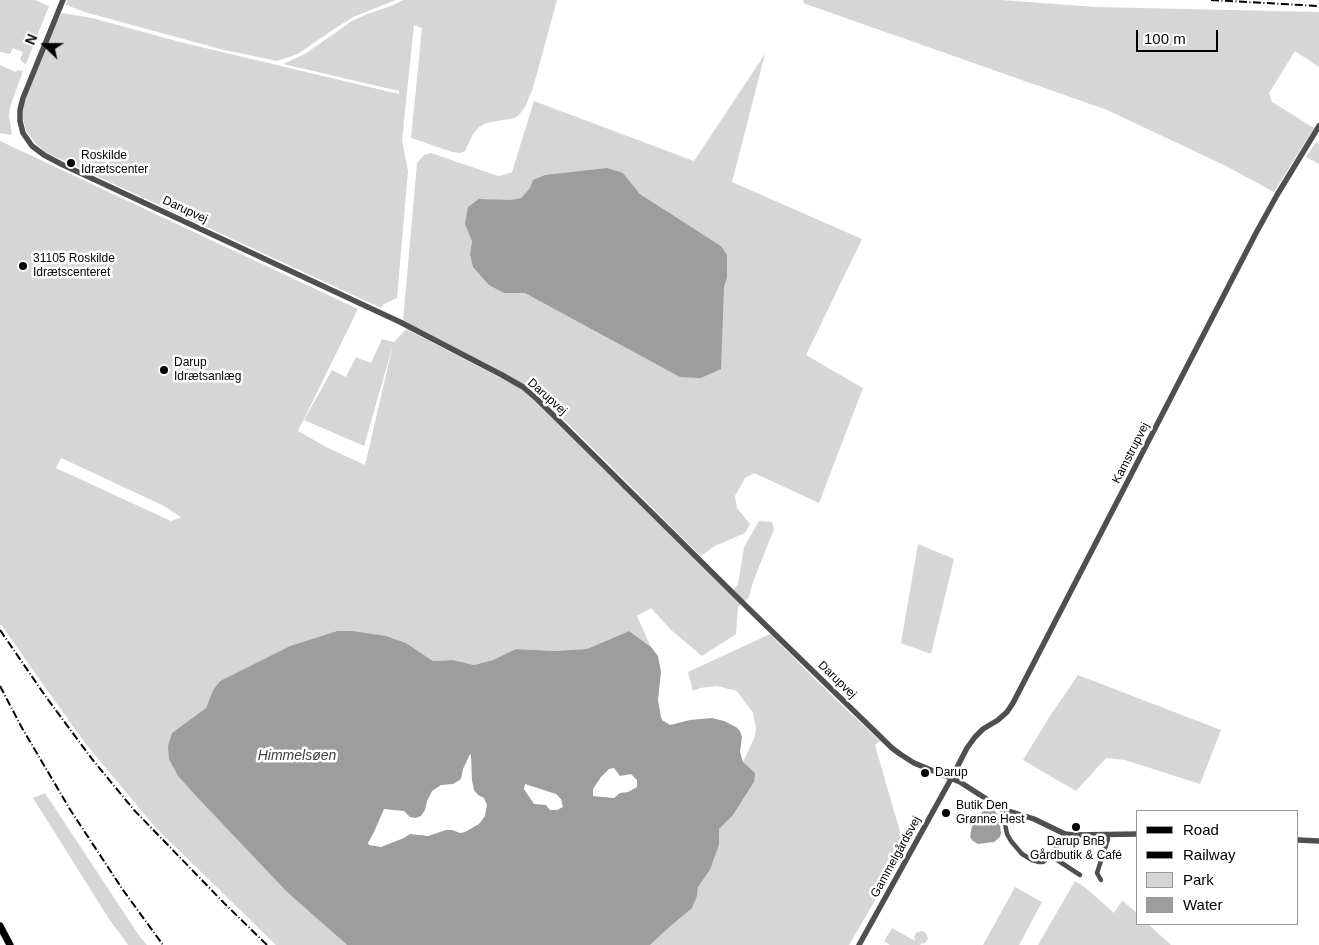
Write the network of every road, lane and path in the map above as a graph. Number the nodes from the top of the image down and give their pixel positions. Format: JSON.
{"nodes":[{"id":1,"x":63,"y":0,"type":"edge"},
{"id":2,"x":1319,"y":126,"type":"edge"},
{"id":3,"x":952,"y":779,"type":"junction"},
{"id":4,"x":1002,"y":809,"type":"junction"},
{"id":5,"x":1065,"y":834,"type":"junction"},
{"id":6,"x":1108,"y":834,"type":"junction"},
{"id":7,"x":1136,"y":834,"type":"edge"},
{"id":8,"x":1299,"y":840,"type":"edge"},
{"id":9,"x":1319,"y":841,"type":"edge"},
{"id":10,"x":1051,"y":856,"type":"junction"},
{"id":11,"x":1080,"y":875,"type":"dead end"},
{"id":12,"x":1102,"y":880,"type":"dead end"},
{"id":13,"x":0,"y":926,"type":"edge"},
{"id":14,"x":10,"y":945,"type":"edge"},
{"id":15,"x":859,"y":945,"type":"edge"}],
"edges":[{"from":1,"to":3,"type":"street","name":"Darupvej"},
{"from":2,"to":3,"type":"street","name":"Kamstrupvej"},
{"from":3,"to":4,"type":"street","name":"Darupvej"},
{"from":3,"to":15,"type":"street","name":"Gammelgårdsvej"},
{"from":4,"to":5,"type":"street","name":"Darupvej"},
{"from":4,"to":10,"type":"street"},
{"from":5,"to":6,"type":"street","name":"Darupvej"},
{"from":5,"to":10,"type":"street"},
{"from":6,"to":7,"type":"street","name":"Darupvej"},
{"from":6,"to":12,"type":"street"},
{"from":8,"to":9,"type":"street"},
{"from":10,"to":11,"type":"street"},
{"from":13,"to":14,"type":"main road"}]}
